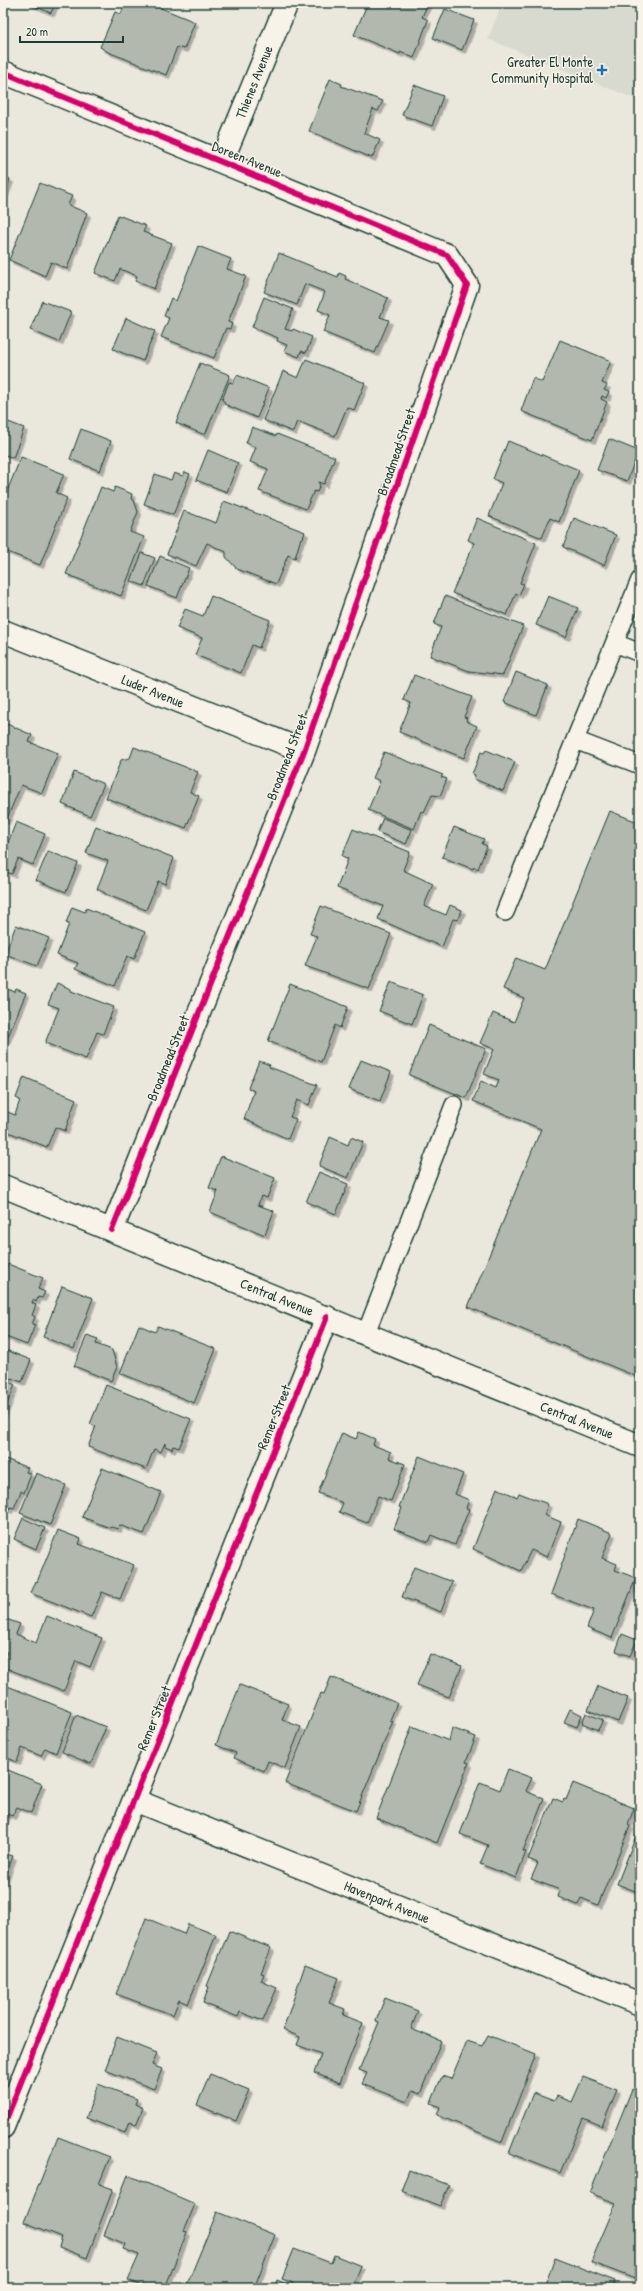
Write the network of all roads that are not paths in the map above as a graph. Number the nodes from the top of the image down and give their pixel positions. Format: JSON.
{"nodes":[{"id":1,"x":287,"y":3,"type":"edge"},
{"id":2,"x":3,"y":72,"type":"edge"},
{"id":3,"x":222,"y":161,"type":"junction"},
{"id":4,"x":467,"y":285,"type":"joint"},
{"id":5,"x":640,"y":580,"type":"edge"},
{"id":6,"x":3,"y":631,"type":"edge"},
{"id":7,"x":614,"y":643,"type":"junction"},
{"id":8,"x":640,"y":653,"type":"edge"},
{"id":9,"x":575,"y":740,"type":"junction"},
{"id":10,"x":304,"y":751,"type":"junction"},
{"id":11,"x":640,"y":765,"type":"edge"},
{"id":12,"x":505,"y":912,"type":"dead end"},
{"id":13,"x":454,"y":1105,"type":"dead end"},
{"id":14,"x":3,"y":1186,"type":"edge"},
{"id":15,"x":112,"y":1230,"type":"junction"},
{"id":16,"x":327,"y":1317,"type":"junction"},
{"id":17,"x":366,"y":1333,"type":"junction"},
{"id":18,"x":640,"y":1446,"type":"edge"},
{"id":19,"x":134,"y":1800,"type":"junction"},
{"id":20,"x":640,"y":2004,"type":"edge"},
{"id":21,"x":3,"y":2127,"type":"edge"}],
"edges":[{"from":1,"to":3,"type":"street","name":"Thienes Avenue"},
{"from":2,"to":3,"type":"street","name":"Doreen Avenue"},
{"from":3,"to":4,"type":"street","name":"Doreen Avenue"},
{"from":4,"to":10,"type":"street","name":"Broadmead Street"},
{"from":5,"to":7,"type":"lane"},
{"from":6,"to":10,"type":"street","name":"Luder Avenue"},
{"from":7,"to":8,"type":"lane"},
{"from":7,"to":9,"type":"lane"},
{"from":9,"to":11,"type":"lane"},
{"from":9,"to":12,"type":"lane"},
{"from":10,"to":15,"type":"street","name":"Broadmead Street"},
{"from":13,"to":17,"type":"lane"},
{"from":14,"to":15,"type":"street","name":"Central Avenue"},
{"from":15,"to":16,"type":"street","name":"Central Avenue"},
{"from":16,"to":17,"type":"street","name":"Central Avenue"},
{"from":16,"to":19,"type":"street","name":"Remer Street"},
{"from":17,"to":18,"type":"street","name":"Central Avenue"},
{"from":19,"to":20,"type":"street","name":"Havenpark Avenue"},
{"from":19,"to":21,"type":"street","name":"Remer Street"}]}
